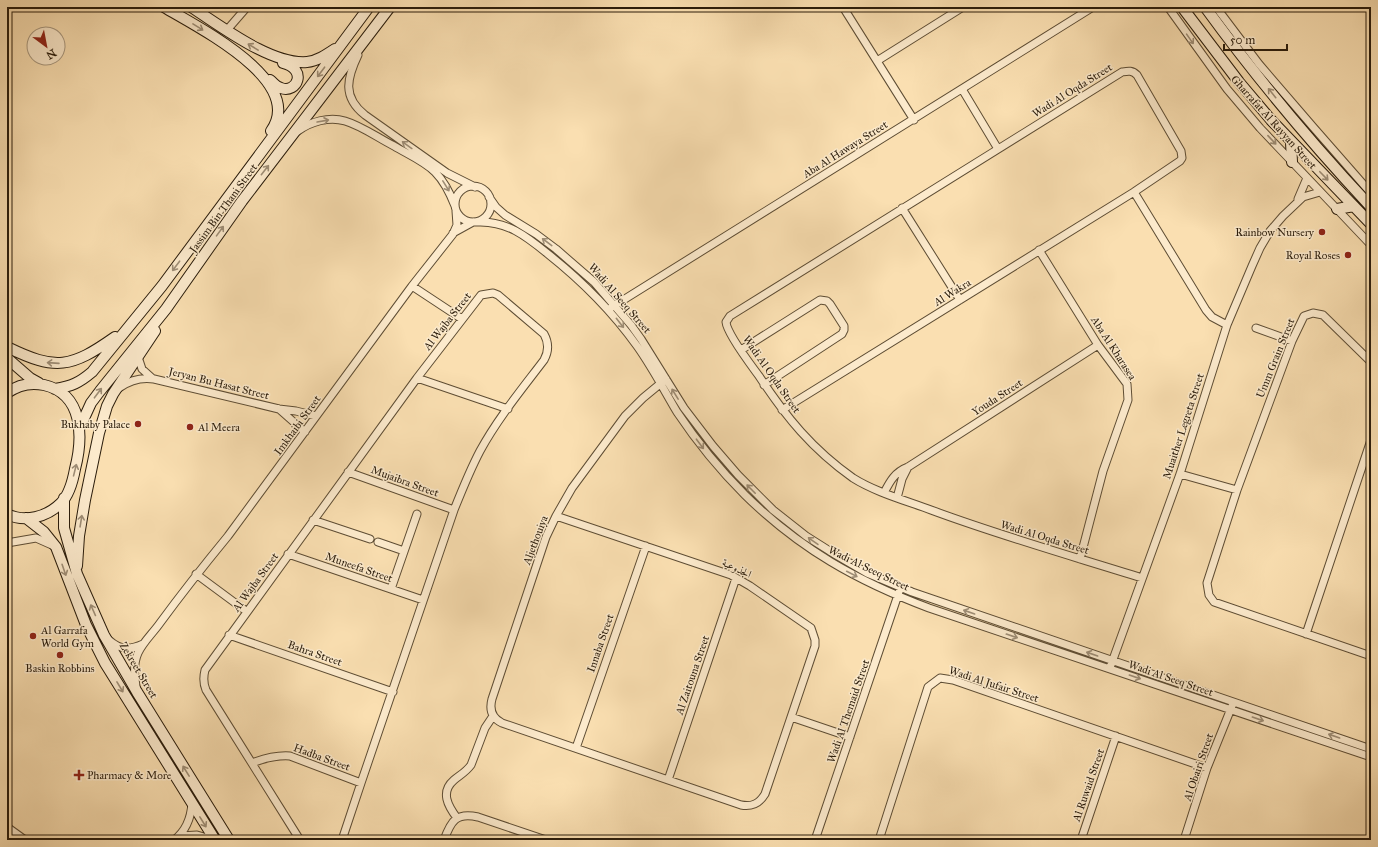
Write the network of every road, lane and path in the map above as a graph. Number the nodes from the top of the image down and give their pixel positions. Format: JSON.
{"nodes":[{"id":1,"x":164,"y":7,"type":"edge"},
{"id":2,"x":191,"y":7,"type":"edge"},
{"id":3,"x":247,"y":7,"type":"edge"},
{"id":4,"x":369,"y":7,"type":"edge"},
{"id":5,"x":390,"y":7,"type":"edge"},
{"id":6,"x":843,"y":7,"type":"edge"},
{"id":7,"x":963,"y":7,"type":"edge"},
{"id":8,"x":1093,"y":7,"type":"edge"},
{"id":9,"x":1168,"y":7,"type":"edge"},
{"id":10,"x":1182,"y":7,"type":"edge"},
{"id":11,"x":1205,"y":7,"type":"edge"},
{"id":12,"x":1216,"y":7,"type":"edge"},
{"id":13,"x":227,"y":30,"type":"junction"},
{"id":14,"x":366,"y":38,"type":"junction"},
{"id":15,"x":341,"y":45,"type":"junction"},
{"id":16,"x":272,"y":56,"type":"junction"},
{"id":17,"x":877,"y":61,"type":"junction"},
{"id":18,"x":257,"y":71,"type":"junction"},
{"id":19,"x":962,"y":89,"type":"junction"},
{"id":20,"x":914,"y":120,"type":"junction"},
{"id":21,"x":289,"y":140,"type":"junction"},
{"id":22,"x":1292,"y":142,"type":"junction"},
{"id":23,"x":998,"y":149,"type":"junction"},
{"id":24,"x":261,"y":152,"type":"junction"},
{"id":25,"x":1180,"y":160,"type":"joint"},
{"id":26,"x":1292,"y":162,"type":"junction"},
{"id":27,"x":1307,"y":178,"type":"junction"},
{"id":28,"x":475,"y":187,"type":"junction"},
{"id":29,"x":1134,"y":192,"type":"junction"},
{"id":30,"x":1320,"y":192,"type":"junction"},
{"id":31,"x":1371,"y":193,"type":"edge"},
{"id":32,"x":489,"y":197,"type":"junction"},
{"id":33,"x":1298,"y":201,"type":"junction"},
{"id":34,"x":1354,"y":206,"type":"junction"},
{"id":35,"x":1371,"y":207,"type":"edge"},
{"id":36,"x":902,"y":208,"type":"junction"},
{"id":37,"x":456,"y":209,"type":"junction"},
{"id":38,"x":1337,"y":209,"type":"junction"},
{"id":39,"x":475,"y":222,"type":"junction"},
{"id":40,"x":1371,"y":224,"type":"edge"},
{"id":41,"x":453,"y":234,"type":"junction"},
{"id":42,"x":1371,"y":245,"type":"edge"},
{"id":43,"x":1039,"y":250,"type":"junction"},
{"id":44,"x":412,"y":286,"type":"junction"},
{"id":45,"x":960,"y":300,"type":"junction"},
{"id":46,"x":612,"y":308,"type":"junction"},
{"id":47,"x":166,"y":309,"type":"junction"},
{"id":48,"x":462,"y":319,"type":"junction"},
{"id":49,"x":1227,"y":325,"type":"junction"},
{"id":50,"x":1256,"y":328,"type":"dead end"},
{"id":51,"x":125,"y":330,"type":"junction"},
{"id":52,"x":1292,"y":341,"type":"junction"},
{"id":53,"x":1098,"y":345,"type":"junction"},
{"id":54,"x":7,"y":347,"type":"edge"},
{"id":55,"x":741,"y":350,"type":"junction"},
{"id":56,"x":138,"y":357,"type":"junction"},
{"id":57,"x":7,"y":358,"type":"edge"},
{"id":58,"x":1371,"y":362,"type":"edge"},
{"id":59,"x":154,"y":378,"type":"junction"},
{"id":60,"x":417,"y":378,"type":"junction"},
{"id":61,"x":664,"y":381,"type":"junction"},
{"id":62,"x":40,"y":384,"type":"junction"},
{"id":63,"x":764,"y":385,"type":"junction"},
{"id":64,"x":54,"y":389,"type":"junction"},
{"id":65,"x":7,"y":394,"type":"edge"},
{"id":66,"x":113,"y":394,"type":"junction"},
{"id":67,"x":279,"y":409,"type":"junction"},
{"id":68,"x":508,"y":409,"type":"junction"},
{"id":69,"x":782,"y":410,"type":"junction"},
{"id":70,"x":316,"y":416,"type":"junction"},
{"id":71,"x":80,"y":427,"type":"junction"},
{"id":72,"x":305,"y":432,"type":"junction"},
{"id":73,"x":1371,"y":440,"type":"edge"},
{"id":74,"x":908,"y":467,"type":"junction"},
{"id":75,"x":348,"y":472,"type":"junction"},
{"id":76,"x":1180,"y":474,"type":"junction"},
{"id":77,"x":1237,"y":490,"type":"junction"},
{"id":78,"x":884,"y":493,"type":"junction"},
{"id":79,"x":64,"y":498,"type":"junction"},
{"id":80,"x":897,"y":498,"type":"junction"},
{"id":81,"x":454,"y":510,"type":"junction"},
{"id":82,"x":417,"y":514,"type":"dead end"},
{"id":83,"x":556,"y":516,"type":"junction"},
{"id":84,"x":9,"y":518,"type":"edge"},
{"id":85,"x":26,"y":518,"type":"junction"},
{"id":86,"x":313,"y":520,"type":"junction"},
{"id":87,"x":370,"y":539,"type":"dead end"},
{"id":88,"x":378,"y":542,"type":"dead end"},
{"id":89,"x":7,"y":543,"type":"edge"},
{"id":90,"x":646,"y":546,"type":"junction"},
{"id":91,"x":56,"y":547,"type":"junction"},
{"id":92,"x":404,"y":551,"type":"junction"},
{"id":93,"x":288,"y":554,"type":"junction"},
{"id":94,"x":1080,"y":559,"type":"junction"},
{"id":95,"x":77,"y":574,"type":"junction"},
{"id":96,"x":196,"y":574,"type":"junction"},
{"id":97,"x":736,"y":578,"type":"junction"},
{"id":98,"x":1142,"y":578,"type":"junction"},
{"id":99,"x":901,"y":588,"type":"junction"},
{"id":100,"x":391,"y":589,"type":"junction"},
{"id":101,"x":898,"y":596,"type":"junction"},
{"id":102,"x":423,"y":600,"type":"junction"},
{"id":103,"x":246,"y":611,"type":"junction"},
{"id":104,"x":1306,"y":634,"type":"junction"},
{"id":105,"x":104,"y":635,"type":"junction"},
{"id":106,"x":229,"y":635,"type":"junction"},
{"id":107,"x":144,"y":644,"type":"junction"},
{"id":108,"x":1371,"y":656,"type":"edge"},
{"id":109,"x":1113,"y":661,"type":"junction"},
{"id":110,"x":1110,"y":669,"type":"junction"},
{"id":111,"x":138,"y":692,"type":"junction"},
{"id":112,"x":393,"y":692,"type":"junction"},
{"id":113,"x":1233,"y":702,"type":"junction"},
{"id":114,"x":1231,"y":710,"type":"junction"},
{"id":115,"x":493,"y":716,"type":"junction"},
{"id":116,"x":791,"y":717,"type":"junction"},
{"id":117,"x":1116,"y":736,"type":"junction"},
{"id":118,"x":850,"y":737,"type":"junction"},
{"id":119,"x":576,"y":748,"type":"junction"},
{"id":120,"x":1371,"y":749,"type":"edge"},
{"id":121,"x":1371,"y":757,"type":"edge"},
{"id":122,"x":252,"y":763,"type":"junction"},
{"id":123,"x":1208,"y":768,"type":"junction"},
{"id":124,"x":668,"y":780,"type":"junction"},
{"id":125,"x":361,"y":782,"type":"junction"},
{"id":126,"x":192,"y":804,"type":"junction"},
{"id":127,"x":457,"y":818,"type":"junction"},
{"id":128,"x":7,"y":826,"type":"edge"},
{"id":129,"x":177,"y":838,"type":"edge"},
{"id":130,"x":26,"y":840,"type":"edge"},
{"id":131,"x":214,"y":840,"type":"edge"},
{"id":132,"x":229,"y":840,"type":"edge"},
{"id":133,"x":300,"y":840,"type":"edge"},
{"id":134,"x":342,"y":840,"type":"edge"},
{"id":135,"x":444,"y":840,"type":"edge"},
{"id":136,"x":546,"y":840,"type":"edge"},
{"id":137,"x":815,"y":840,"type":"edge"},
{"id":138,"x":880,"y":840,"type":"edge"},
{"id":139,"x":1080,"y":840,"type":"edge"},
{"id":140,"x":1184,"y":840,"type":"edge"}],
"edges":[{"from":1,"to":18,"type":"main road","one_way":true},
{"from":2,"to":13,"type":"main road"},
{"from":3,"to":13,"type":"street"},
{"from":4,"to":15,"type":"main road","name":"Jassim Bin Thani Street"},
{"from":5,"to":14,"type":"main road","name":"Jassim Bin Thani Street"},
{"from":6,"to":17,"type":"street"},
{"from":7,"to":17,"type":"street"},
{"from":8,"to":19,"type":"street","name":"Aba Al Hawaya Street"},
{"from":9,"to":26,"type":"street","name":"Gharrafat Al Rayyan Street","one_way":true},
{"from":10,"to":22,"type":"main road","name":"Gharrafat Al Rayyan Street"},
{"from":35,"to":11,"type":"main road","name":"Gharrafat Al Rayyan Street","one_way":true},
{"from":12,"to":31,"type":"street"},
{"from":16,"to":13,"type":"main road","one_way":true},
{"from":14,"to":21,"type":"main road","name":"Jassim Bin Thani Street"},
{"from":28,"to":14,"type":"street","one_way":true},
{"from":15,"to":16,"type":"main road"},
{"from":15,"to":24,"type":"main road","name":"Jassim Bin Thani Street","one_way":true},
{"from":16,"to":18,"type":"main road"},
{"from":17,"to":20,"type":"street"},
{"from":18,"to":24,"type":"main road"},
{"from":19,"to":20,"type":"street","name":"Aba Al Hawaya Street"},
{"from":19,"to":23,"type":"street"},
{"from":20,"to":46,"type":"street","name":"Aba Al Hawaya Street"},
{"from":21,"to":37,"type":"street","one_way":true},
{"from":47,"to":21,"type":"main road","name":"Jassim Bin Thani Street","one_way":true},
{"from":22,"to":26,"type":"main road"},
{"from":22,"to":34,"type":"main road","name":"Gharrafat Al Rayyan Street","one_way":true},
{"from":23,"to":25,"type":"street","name":"Wadi Al Oqda Street"},
{"from":23,"to":36,"type":"street","name":"Wadi Al Oqda Street"},
{"from":24,"to":51,"type":"main road","name":"Jassim Bin Thani Street","one_way":true},
{"from":25,"to":29,"type":"street","name":"Al Wakra"},
{"from":26,"to":27,"type":"street","name":"Gharrafat Al Rayyan Street"},
{"from":27,"to":30,"type":"street","name":"Gharrafat Al Rayyan Street"},
{"from":27,"to":33,"type":"street","name":"Muaither Legreta Street"},
{"from":28,"to":32,"type":"street"},
{"from":28,"to":37,"type":"street"},
{"from":29,"to":43,"type":"street","name":"Al Wakra"},
{"from":29,"to":49,"type":"street"},
{"from":30,"to":33,"type":"street","name":"Muaither Legreta Street"},
{"from":30,"to":38,"type":"street","name":"Gharrafat Al Rayyan Street"},
{"from":32,"to":39,"type":"street"},
{"from":46,"to":32,"type":"street","name":"Wadi Al Seeq Street","one_way":true},
{"from":33,"to":49,"type":"street","name":"Muaither Legreta Street"},
{"from":34,"to":38,"type":"main road"},
{"from":34,"to":40,"type":"main road","name":"Gharrafat Al Rayyan Street"},
{"from":36,"to":45,"type":"street"},
{"from":36,"to":55,"type":"street","name":"Wadi Al Oqda Street"},
{"from":37,"to":39,"type":"street"},
{"from":37,"to":41,"type":"street","name":"Imkhaibi Street"},
{"from":38,"to":42,"type":"street","name":"Gharrafat Al Rayyan Street"},
{"from":39,"to":41,"type":"street","name":"Imkhaibi Street"},
{"from":39,"to":46,"type":"street","name":"Wadi Al Seeq Street"},
{"from":41,"to":44,"type":"street","name":"Imkhaibi Street"},
{"from":43,"to":45,"type":"street","name":"Al Wakra"},
{"from":43,"to":53,"type":"street","name":"Aba Al Kharasea"},
{"from":44,"to":48,"type":"street"},
{"from":44,"to":70,"type":"street","name":"Imkhaibi Street"},
{"from":45,"to":69,"type":"street","name":"Al Wakra"},
{"from":46,"to":61,"type":"street","name":"Wadi Al Seeq Street"},
{"from":47,"to":56,"type":"main road"},
{"from":71,"to":47,"type":"main road","name":"Jassim Bin Thani Street","one_way":true},
{"from":48,"to":60,"type":"street","name":"Al Wajba Street"},
{"from":48,"to":68,"type":"street","name":"Al Wajba Street"},
{"from":49,"to":76,"type":"street","name":"Muaither Legreta Street"},
{"from":50,"to":52,"type":"street"},
{"from":51,"to":54,"type":"main road","one_way":true},
{"from":51,"to":64,"type":"main road","name":"Jassim Bin Thani Street"},
{"from":52,"to":58,"type":"street","name":"Umm Grain Street"},
{"from":52,"to":77,"type":"street","name":"Umm Grain Street"},
{"from":53,"to":74,"type":"street","name":"Youda Street"},
{"from":53,"to":94,"type":"street","name":"Aba Al Kharasea"},
{"from":55,"to":63,"type":"street","name":"Wadi Al Oqda Street"},
{"from":55,"to":63,"type":"street"},
{"from":56,"to":59,"type":"street","name":"Jeryan Bu Hasat Street"},
{"from":56,"to":66,"type":"main road"},
{"from":57,"to":62,"type":"main road"},
{"from":59,"to":66,"type":"street","name":"Jeryan Bu Hasat Street"},
{"from":59,"to":67,"type":"street","name":"Jeryan Bu Hasat Street"},
{"from":60,"to":68,"type":"street"},
{"from":60,"to":75,"type":"street","name":"Al Wajba Street"},
{"from":61,"to":83,"type":"street","name":"Aljethouiya"},
{"from":99,"to":61,"type":"street","name":"Wadi Al Seeq Street","one_way":true},
{"from":61,"to":101,"type":"street","name":"Wadi Al Seeq Street","one_way":true},
{"from":62,"to":64,"type":"main road"},
{"from":62,"to":65,"type":"main road"},
{"from":63,"to":69,"type":"street","name":"Wadi Al Oqda Street"},
{"from":64,"to":71,"type":"main road"},
{"from":95,"to":66,"type":"main road","one_way":true},
{"from":67,"to":70,"type":"street","name":"Jeryan Bu Hasat Street"},
{"from":67,"to":72,"type":"street","name":"Jeryan Bu Hasat Street"},
{"from":68,"to":81,"type":"street","name":"Al Wajba Street"},
{"from":69,"to":78,"type":"street","name":"Wadi Al Oqda Street"},
{"from":70,"to":72,"type":"street","name":"Imkhaibi Street"},
{"from":79,"to":71,"type":"main road","one_way":true},
{"from":72,"to":96,"type":"street","name":"Imkhaibi Street"},
{"from":73,"to":104,"type":"street"},
{"from":74,"to":78,"type":"street","name":"Youda Street"},
{"from":74,"to":80,"type":"street"},
{"from":75,"to":81,"type":"street","name":"Mujaibra Street"},
{"from":75,"to":86,"type":"street","name":"Al Wajba Street"},
{"from":76,"to":77,"type":"street"},
{"from":76,"to":98,"type":"street","name":"Muaither Legreta Street"},
{"from":77,"to":104,"type":"street","name":"Umm Grain Street"},
{"from":78,"to":80,"type":"street","name":"Wadi Al Oqda Street"},
{"from":79,"to":85,"type":"main road"},
{"from":79,"to":95,"type":"main road","name":"Zekreet Street"},
{"from":80,"to":94,"type":"street","name":"Wadi Al Oqda Street"},
{"from":81,"to":102,"type":"street","name":"Al Wajba Street"},
{"from":82,"to":92,"type":"street"},
{"from":83,"to":90,"type":"street","name":"الجذوعية"},
{"from":83,"to":115,"type":"street","name":"Aljethouiya"},
{"from":84,"to":85,"type":"main road"},
{"from":85,"to":91,"type":"main road"},
{"from":86,"to":87,"type":"street"},
{"from":86,"to":93,"type":"street","name":"Al Wajba Street"},
{"from":88,"to":92,"type":"street"},
{"from":89,"to":91,"type":"street"},
{"from":90,"to":97,"type":"street","name":"الجذوعية"},
{"from":90,"to":119,"type":"street","name":"Innaba Street"},
{"from":91,"to":126,"type":"main road","one_way":true},
{"from":92,"to":100,"type":"street"},
{"from":93,"to":100,"type":"street","name":"Muneefa Street"},
{"from":93,"to":103,"type":"street","name":"Al Wajba Street"},
{"from":94,"to":98,"type":"street","name":"Wadi Al Oqda Street"},
{"from":105,"to":95,"type":"main road","name":"Zekreet Street","one_way":true},
{"from":96,"to":103,"type":"street"},
{"from":96,"to":107,"type":"street","name":"Imkhaibi Street"},
{"from":97,"to":116,"type":"street","name":"الجذوعية"},
{"from":97,"to":124,"type":"street","name":"Al Zaitouna Street"},
{"from":98,"to":109,"type":"street","name":"Muaither Legreta Street"},
{"from":99,"to":101,"type":"street","name":"Wadi Al Themaid Street"},
{"from":109,"to":99,"type":"street","name":"Wadi Al Seeq Street","one_way":true},
{"from":100,"to":102,"type":"street","name":"Muneefa Street"},
{"from":101,"to":110,"type":"street","name":"Wadi Al Seeq Street","one_way":true},
{"from":101,"to":118,"type":"street","name":"Wadi Al Themaid Street"},
{"from":102,"to":112,"type":"street","name":"Al Wajba Street"},
{"from":103,"to":106,"type":"street","name":"Al Wajba Street"},
{"from":104,"to":108,"type":"street","name":"Umm Grain Street"},
{"from":105,"to":107,"type":"street"},
{"from":105,"to":111,"type":"main road","name":"Zekreet Street"},
{"from":106,"to":112,"type":"street","name":"Bahra Street"},
{"from":106,"to":122,"type":"street","name":"Al Wajba Street"},
{"from":107,"to":111,"type":"street","name":"Imkhaibi Street"},
{"from":109,"to":110,"type":"street","name":"Muaither Legreta Street"},
{"from":109,"to":113,"type":"street","name":"Wadi Al Seeq Street"},
{"from":110,"to":114,"type":"street","name":"Wadi Al Seeq Street","one_way":true},
{"from":132,"to":111,"type":"main road","name":"Zekreet Street","one_way":true},
{"from":112,"to":125,"type":"street","name":"Al Wajba Street"},
{"from":113,"to":114,"type":"street","name":"Al Obairi Street"},
{"from":120,"to":113,"type":"street","name":"Wadi Al Seeq Street","one_way":true},
{"from":114,"to":121,"type":"street","name":"Wadi Al Seeq Street","one_way":true},
{"from":114,"to":123,"type":"street","name":"Al Obairi Street"},
{"from":115,"to":119,"type":"street","name":"الجذوعية"},
{"from":115,"to":127,"type":"street"},
{"from":116,"to":118,"type":"street"},
{"from":116,"to":124,"type":"street","name":"الجذوعية"},
{"from":117,"to":123,"type":"street","name":"Wadi Al Jufair Street"},
{"from":117,"to":138,"type":"street","name":"Wadi Al Jufair Street"},
{"from":117,"to":139,"type":"street","name":"Al Ruwaid Street"},
{"from":118,"to":137,"type":"street","name":"Wadi Al Themaid Street"},
{"from":119,"to":124,"type":"street","name":"الجذوعية"},
{"from":122,"to":125,"type":"street","name":"Hadba Street"},
{"from":122,"to":133,"type":"street","name":"Al Wajba Street"},
{"from":123,"to":140,"type":"street","name":"Al Obairi Street"},
{"from":125,"to":134,"type":"street","name":"Al Wajba Street"},
{"from":126,"to":129,"type":"street"},
{"from":126,"to":131,"type":"main road","one_way":true},
{"from":127,"to":135,"type":"street"},
{"from":127,"to":136,"type":"street"},
{"from":128,"to":130,"type":"street"},
{"from":129,"to":131,"type":"street"}]}
